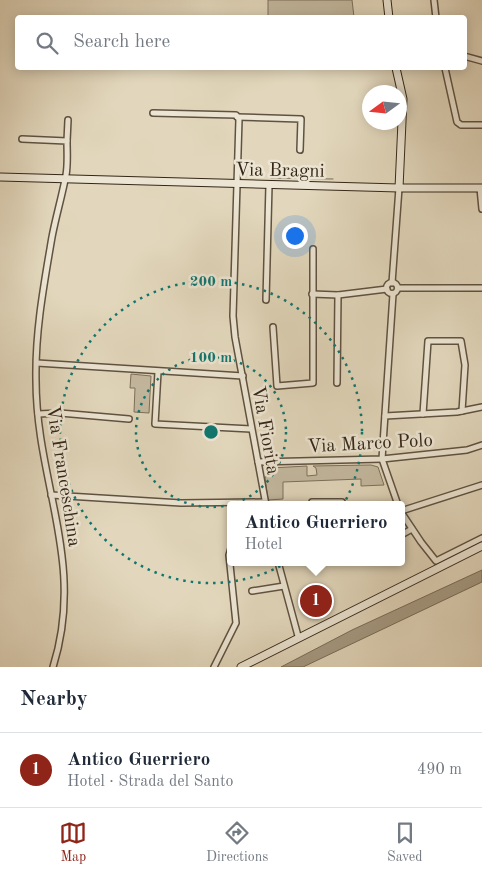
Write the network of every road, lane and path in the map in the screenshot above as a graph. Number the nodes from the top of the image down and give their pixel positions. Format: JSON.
{"nodes":[{"id":1,"x":387,"y":0,"type":"edge"},
{"id":2,"x":434,"y":0,"type":"edge"},
{"id":3,"x":389,"y":15,"type":"edge"},
{"id":4,"x":436,"y":15,"type":"edge"},
{"id":5,"x":467,"y":57,"type":"edge"},
{"id":6,"x":482,"y":61,"type":"edge"},
{"id":7,"x":396,"y":70,"type":"edge"},
{"id":8,"x":445,"y":70,"type":"edge"},
{"id":9,"x":153,"y":113,"type":"dead end"},
{"id":10,"x":238,"y":117,"type":"junction"},
{"id":11,"x":68,"y":120,"type":"dead end"},
{"id":12,"x":482,"y":125,"type":"edge"},
{"id":13,"x":22,"y":140,"type":"dead end"},
{"id":14,"x":67,"y":141,"type":"junction"},
{"id":15,"x":300,"y":150,"type":"dead end"},
{"id":16,"x":0,"y":177,"type":"edge"},
{"id":17,"x":65,"y":178,"type":"junction"},
{"id":18,"x":236,"y":184,"type":"junction"},
{"id":19,"x":269,"y":185,"type":"junction"},
{"id":20,"x":399,"y":188,"type":"junction"},
{"id":21,"x":481,"y":188,"type":"edge"},
{"id":22,"x":482,"y":209,"type":"edge"},
{"id":23,"x":314,"y":250,"type":"dead end"},
{"id":24,"x":392,"y":283,"type":"junction"},
{"id":25,"x":398,"y":288,"type":"junction"},
{"id":26,"x":482,"y":288,"type":"edge"},
{"id":27,"x":387,"y":289,"type":"junction"},
{"id":28,"x":312,"y":294,"type":"junction"},
{"id":29,"x":393,"y":294,"type":"junction"},
{"id":30,"x":338,"y":295,"type":"junction"},
{"id":31,"x":266,"y":300,"type":"dead end"},
{"id":32,"x":273,"y":327,"type":"dead end"},
{"id":33,"x":36,"y":363,"type":"junction"},
{"id":34,"x":158,"y":372,"type":"junction"},
{"id":35,"x":243,"y":376,"type":"junction"},
{"id":36,"x":337,"y":383,"type":"dead end"},
{"id":37,"x":482,"y":407,"type":"edge"},
{"id":38,"x":462,"y":412,"type":"junction"},
{"id":39,"x":38,"y":414,"type":"junction"},
{"id":40,"x":424,"y":414,"type":"junction"},
{"id":41,"x":385,"y":416,"type":"junction"},
{"id":42,"x":128,"y":419,"type":"dead end"},
{"id":43,"x":252,"y":429,"type":"junction"},
{"id":44,"x":482,"y":445,"type":"edge"},
{"id":45,"x":382,"y":459,"type":"junction"},
{"id":46,"x":258,"y":462,"type":"junction"},
{"id":47,"x":482,"y":485,"type":"edge"},
{"id":48,"x":51,"y":495,"type":"junction"},
{"id":49,"x":265,"y":501,"type":"edge"},
{"id":50,"x":397,"y":501,"type":"edge"},
{"id":51,"x":227,"y":503,"type":"edge"},
{"id":52,"x":405,"y":510,"type":"edge"},
{"id":53,"x":405,"y":518,"type":"edge"},
{"id":54,"x":412,"y":529,"type":"junction"},
{"id":55,"x":405,"y":533,"type":"edge"},
{"id":56,"x":482,"y":538,"type":"edge"},
{"id":57,"x":482,"y":546,"type":"edge"},
{"id":58,"x":452,"y":557,"type":"junction"},
{"id":59,"x":230,"y":566,"type":"edge"},
{"id":60,"x":279,"y":566,"type":"edge"},
{"id":61,"x":284,"y":586,"type":"junction"},
{"id":62,"x":252,"y":591,"type":"dead end"},
{"id":63,"x":298,"y":636,"type":"junction"},
{"id":64,"x":54,"y":665,"type":"edge"},
{"id":65,"x":214,"y":667,"type":"edge"},
{"id":66,"x":241,"y":667,"type":"edge"}],
"edges":[{"from":1,"to":3,"type":"street"},
{"from":2,"to":4,"type":"street"},
{"from":5,"to":6,"type":"street"},
{"from":7,"to":20,"type":"street"},
{"from":8,"to":12,"type":"street"},
{"from":9,"to":10,"type":"street"},
{"from":10,"to":15,"type":"street"},
{"from":10,"to":18,"type":"street","name":"Via Fiorita"},
{"from":11,"to":14,"type":"street"},
{"from":13,"to":14,"type":"street"},
{"from":14,"to":17,"type":"street"},
{"from":16,"to":17,"type":"street","name":"Via Bragni"},
{"from":17,"to":18,"type":"street","name":"Via Bragni"},
{"from":17,"to":33,"type":"street","name":"Via Franceschina"},
{"from":18,"to":19,"type":"street","name":"Via Bragni"},
{"from":18,"to":35,"type":"street","name":"Via Fiorita"},
{"from":19,"to":20,"type":"street","name":"Via Bragni"},
{"from":19,"to":31,"type":"street"},
{"from":20,"to":21,"type":"street","name":"Via Bragni"},
{"from":20,"to":24,"type":"street"},
{"from":21,"to":22,"type":"street"},
{"from":23,"to":28,"type":"street"},
{"from":24,"to":25,"type":"street"},
{"from":24,"to":27,"type":"street"},
{"from":25,"to":26,"type":"street"},
{"from":25,"to":29,"type":"street"},
{"from":27,"to":29,"type":"street"},
{"from":27,"to":30,"type":"street"},
{"from":28,"to":30,"type":"street"},
{"from":28,"to":32,"type":"street"},
{"from":29,"to":41,"type":"street"},
{"from":30,"to":36,"type":"street"},
{"from":33,"to":34,"type":"street"},
{"from":33,"to":39,"type":"street","name":"Via Franceschina"},
{"from":34,"to":35,"type":"street"},
{"from":34,"to":43,"type":"street"},
{"from":35,"to":43,"type":"street","name":"Via Fiorita"},
{"from":37,"to":38,"type":"street"},
{"from":38,"to":40,"type":"street"},
{"from":38,"to":40,"type":"street"},
{"from":39,"to":42,"type":"street"},
{"from":39,"to":48,"type":"street","name":"Via Franceschina"},
{"from":40,"to":41,"type":"street"},
{"from":41,"to":45,"type":"street"},
{"from":43,"to":46,"type":"street","name":"Via Fiorita"},
{"from":44,"to":45,"type":"street","name":"Via Marco Polo"},
{"from":45,"to":46,"type":"street","name":"Via Marco Polo"},
{"from":45,"to":50,"type":"street"},
{"from":46,"to":49,"type":"street","name":"Via Fiorita"},
{"from":47,"to":52,"type":"street"},
{"from":48,"to":51,"type":"street"},
{"from":48,"to":64,"type":"street","name":"Via Franceschina"},
{"from":53,"to":54,"type":"street"},
{"from":54,"to":55,"type":"street"},
{"from":54,"to":58,"type":"street"},
{"from":56,"to":58,"type":"street"},
{"from":57,"to":58,"type":"street"},
{"from":58,"to":63,"type":"street"},
{"from":59,"to":65,"type":"street"},
{"from":60,"to":61,"type":"street"},
{"from":61,"to":62,"type":"street"},
{"from":61,"to":63,"type":"street"},
{"from":63,"to":66,"type":"street"}]}
